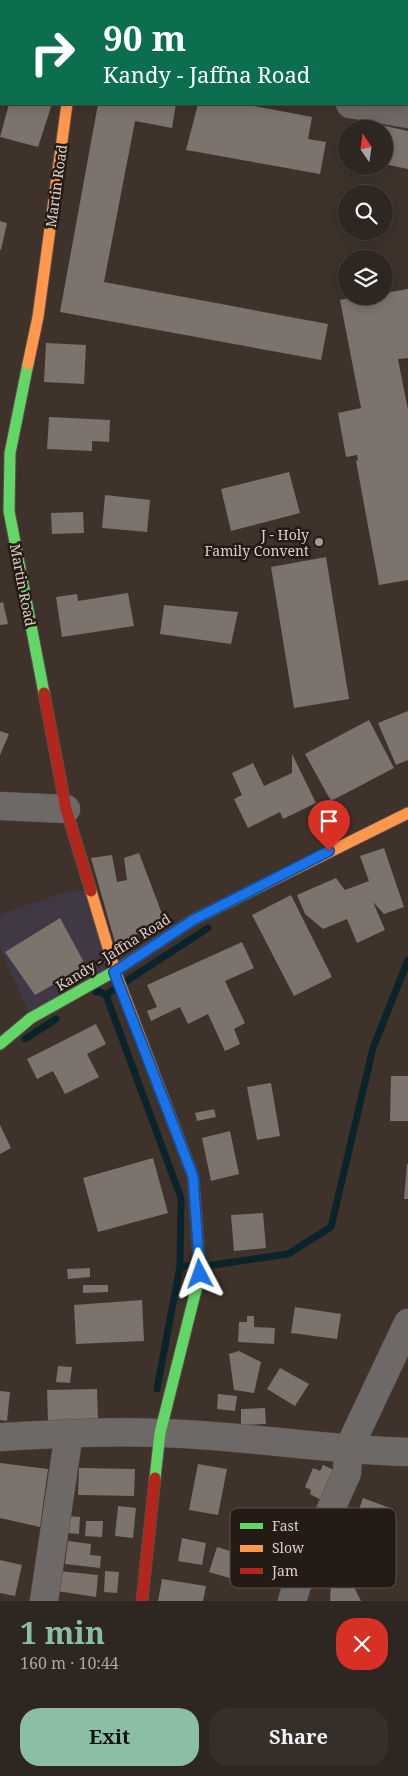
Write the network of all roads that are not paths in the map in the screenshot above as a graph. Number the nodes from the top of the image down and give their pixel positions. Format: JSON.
{"nodes":[{"id":1,"x":67,"y":105,"type":"edge"},
{"id":2,"x":356,"y":105,"type":"edge"},
{"id":3,"x":408,"y":114,"type":"edge"},
{"id":4,"x":0,"y":806,"type":"edge"},
{"id":5,"x":66,"y":809,"type":"junction"},
{"id":6,"x":408,"y":813,"type":"edge"},
{"id":7,"x":114,"y":972,"type":"junction"},
{"id":8,"x":0,"y":1044,"type":"edge"},
{"id":9,"x":408,"y":1323,"type":"edge"},
{"id":10,"x":68,"y":1433,"type":"junction"},
{"id":11,"x":160,"y":1433,"type":"junction"},
{"id":12,"x":0,"y":1437,"type":"edge"},
{"id":13,"x":348,"y":1450,"type":"junction"},
{"id":14,"x":408,"y":1452,"type":"edge"},
{"id":15,"x":331,"y":1508,"type":"edge"},
{"id":16,"x":296,"y":1588,"type":"edge"},
{"id":17,"x":44,"y":1601,"type":"edge"},
{"id":18,"x":142,"y":1601,"type":"edge"},
{"id":19,"x":292,"y":1601,"type":"edge"}],
"edges":[{"from":1,"to":5,"type":"main road","name":"Martin Road"},
{"from":2,"to":3,"type":"street"},
{"from":4,"to":5,"type":"street"},
{"from":5,"to":7,"type":"main road","name":"Martin Road"},
{"from":6,"to":7,"type":"main road","name":"Kandy - Jaffna Road"},
{"from":7,"to":8,"type":"main road","name":"Kandy - Jaffna Road"},
{"from":7,"to":11,"type":"main road","name":"Martin Road"},
{"from":9,"to":13,"type":"street"},
{"from":10,"to":11,"type":"street"},
{"from":10,"to":12,"type":"street"},
{"from":10,"to":17,"type":"street"},
{"from":11,"to":13,"type":"street"},
{"from":11,"to":18,"type":"main road","name":"Martin Road"},
{"from":13,"to":14,"type":"street"},
{"from":13,"to":15,"type":"street"},
{"from":16,"to":19,"type":"street"}]}
